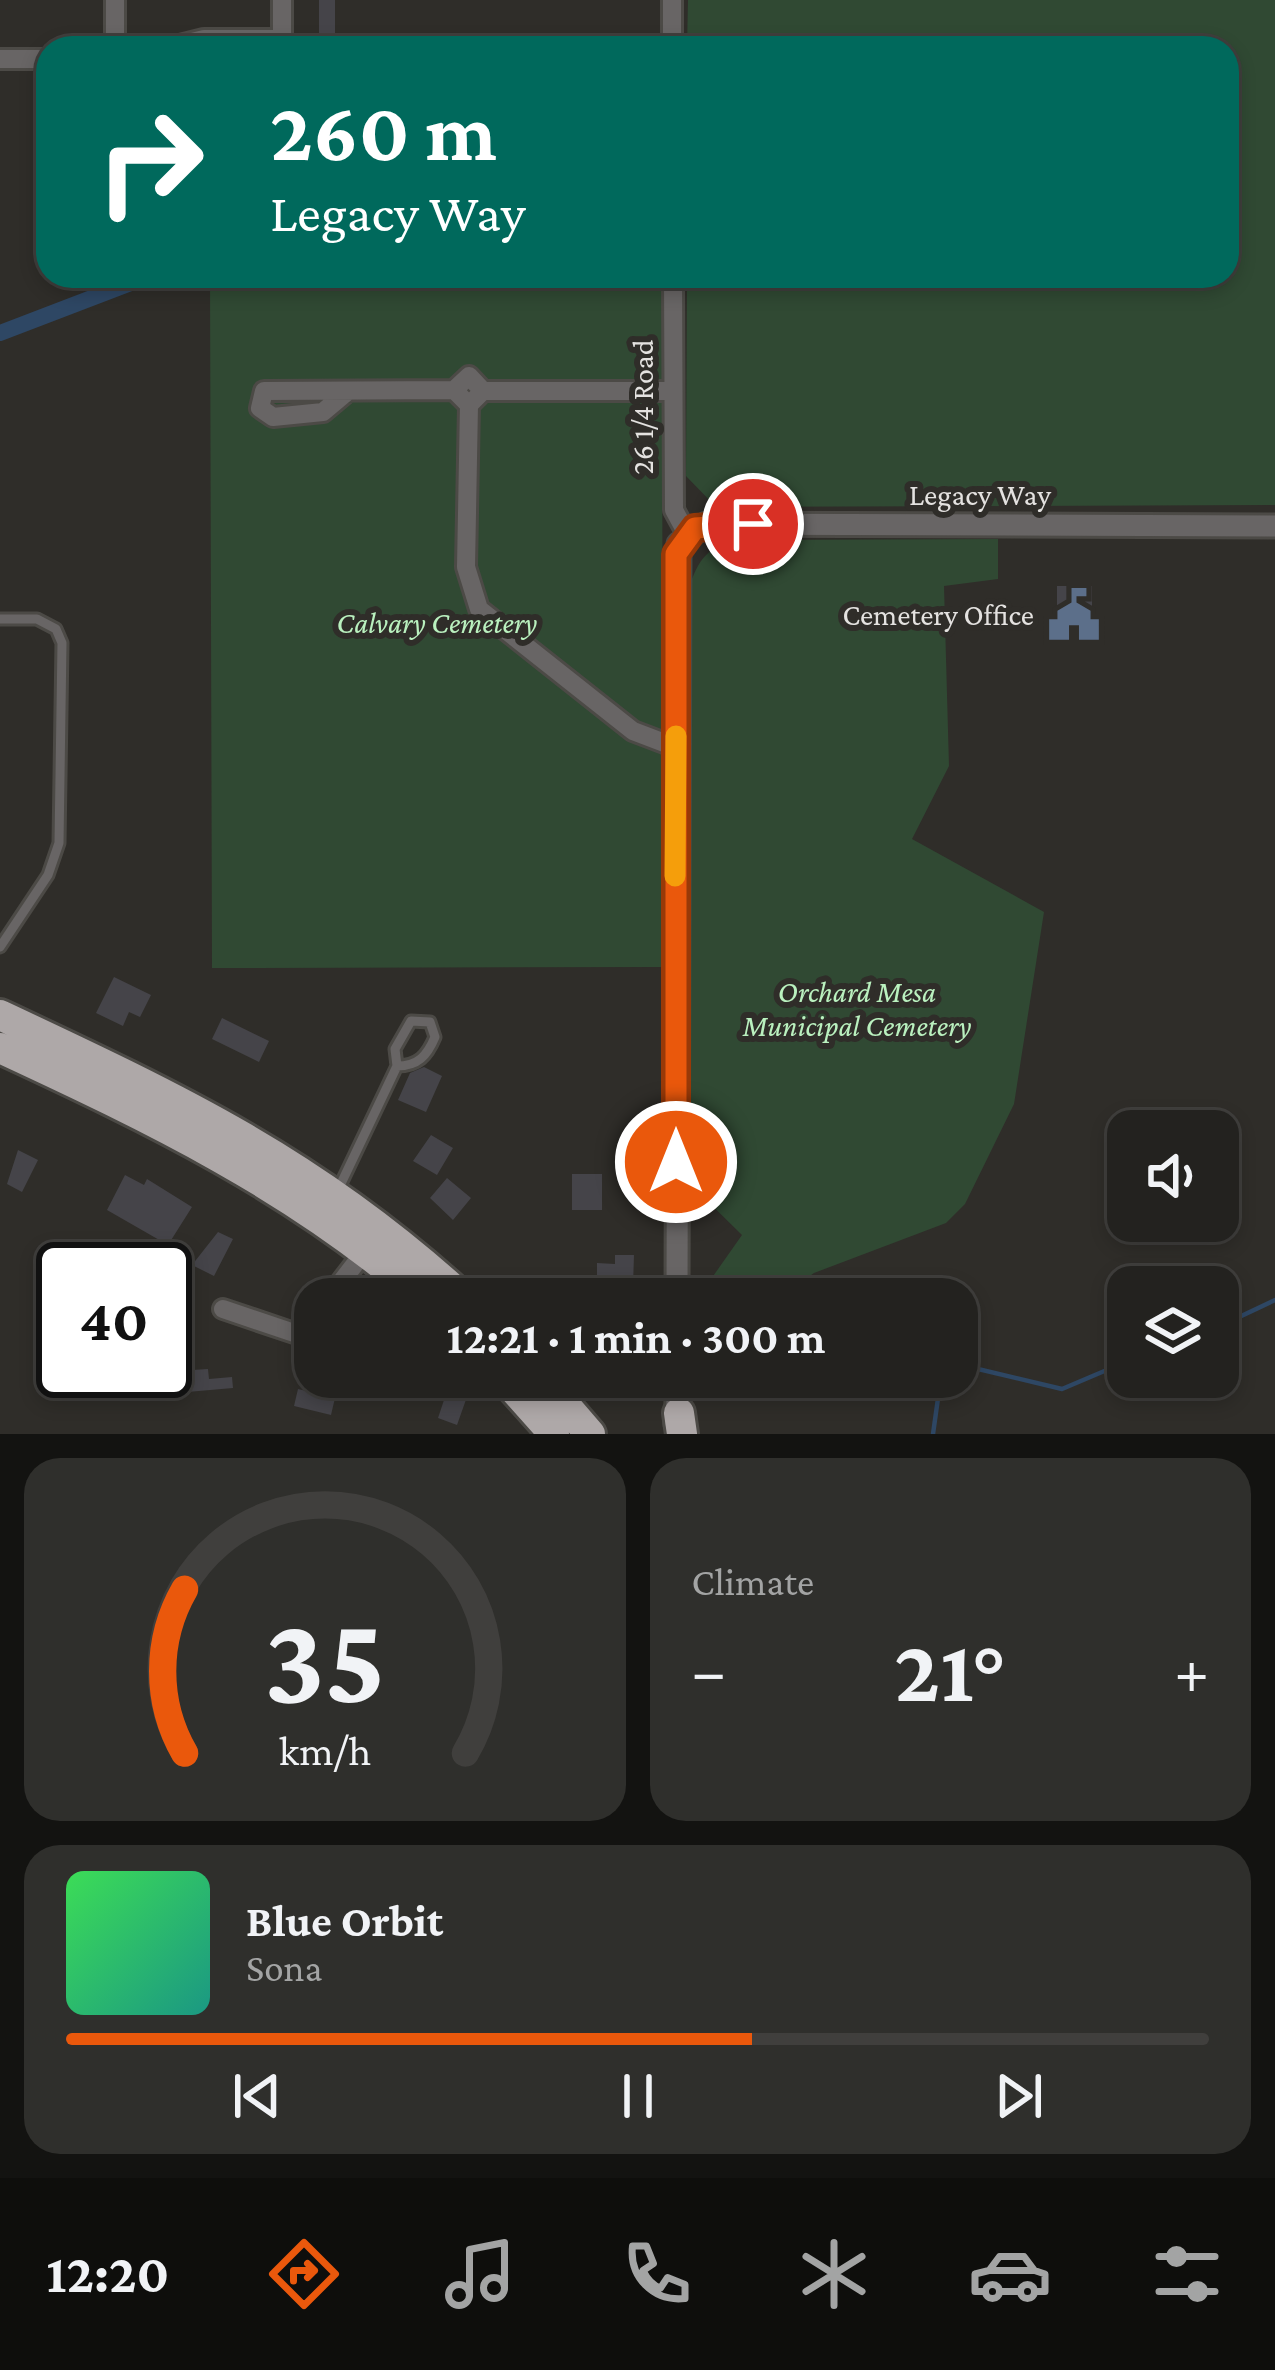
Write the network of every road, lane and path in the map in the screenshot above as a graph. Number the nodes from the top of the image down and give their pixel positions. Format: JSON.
{"nodes":[{"id":1,"x":115,"y":0,"type":"edge"},
{"id":2,"x":282,"y":0,"type":"edge"},
{"id":3,"x":672,"y":0,"type":"edge"},
{"id":4,"x":115,"y":36,"type":"edge"},
{"id":5,"x":282,"y":36,"type":"edge"},
{"id":6,"x":672,"y":36,"type":"edge"},
{"id":7,"x":0,"y":59,"type":"edge"},
{"id":8,"x":36,"y":59,"type":"edge"},
{"id":9,"x":673,"y":288,"type":"edge"},
{"id":10,"x":348,"y":391,"type":"dead end"},
{"id":11,"x":673,"y":391,"type":"junction"},
{"id":12,"x":476,"y":398,"type":"junction"},
{"id":13,"x":1275,"y":526,"type":"edge"},
{"id":14,"x":687,"y":534,"type":"junction"},
{"id":15,"x":0,"y":619,"type":"edge"},
{"id":16,"x":676,"y":746,"type":"junction"},
{"id":17,"x":1,"y":944,"type":"edge"},
{"id":18,"x":6,"y":1039,"type":"edge"},
{"id":19,"x":397,"y":1066,"type":"junction"},
{"id":20,"x":219,"y":1136,"type":"junction"},
{"id":21,"x":338,"y":1192,"type":"junction"},
{"id":22,"x":364,"y":1251,"type":"junction"},
{"id":23,"x":421,"y":1259,"type":"junction"},
{"id":24,"x":344,"y":1278,"type":"edge"},
{"id":25,"x":397,"y":1278,"type":"edge"},
{"id":26,"x":441,"y":1278,"type":"edge"},
{"id":27,"x":677,"y":1278,"type":"edge"},
{"id":28,"x":223,"y":1309,"type":"dead end"},
{"id":29,"x":294,"y":1335,"type":"edge"},
{"id":30,"x":525,"y":1398,"type":"edge"},
{"id":31,"x":550,"y":1422,"type":"edge"},
{"id":32,"x":590,"y":1434,"type":"edge"},
{"id":33,"x":604,"y":1434,"type":"edge"}],
"edges":[{"from":1,"to":4,"type":"street"},
{"from":2,"to":5,"type":"street"},
{"from":3,"to":6,"type":"street"},
{"from":7,"to":8,"type":"street"},
{"from":9,"to":11,"type":"street","name":"26 1/4 Road"},
{"from":10,"to":12,"type":"street"},
{"from":11,"to":12,"type":"street"},
{"from":11,"to":14,"type":"street","name":"26 1/4 Road"},
{"from":12,"to":16,"type":"street"},
{"from":13,"to":14,"type":"street","name":"Legacy Way"},
{"from":14,"to":16,"type":"street"},
{"from":15,"to":17,"type":"lane"},
{"from":16,"to":27,"type":"street"},
{"from":18,"to":20,"type":"highway"},
{"from":19,"to":19,"type":"lane"},
{"from":19,"to":21,"type":"lane"},
{"from":20,"to":21,"type":"highway"},
{"from":20,"to":22,"type":"highway"},
{"from":21,"to":23,"type":"highway"},
{"from":22,"to":23,"type":"street"},
{"from":22,"to":24,"type":"street"},
{"from":22,"to":25,"type":"highway"},
{"from":23,"to":26,"type":"highway"},
{"from":28,"to":29,"type":"street"},
{"from":30,"to":31,"type":"highway"},
{"from":31,"to":32,"type":"highway"},
{"from":31,"to":33,"type":"highway"}]}
